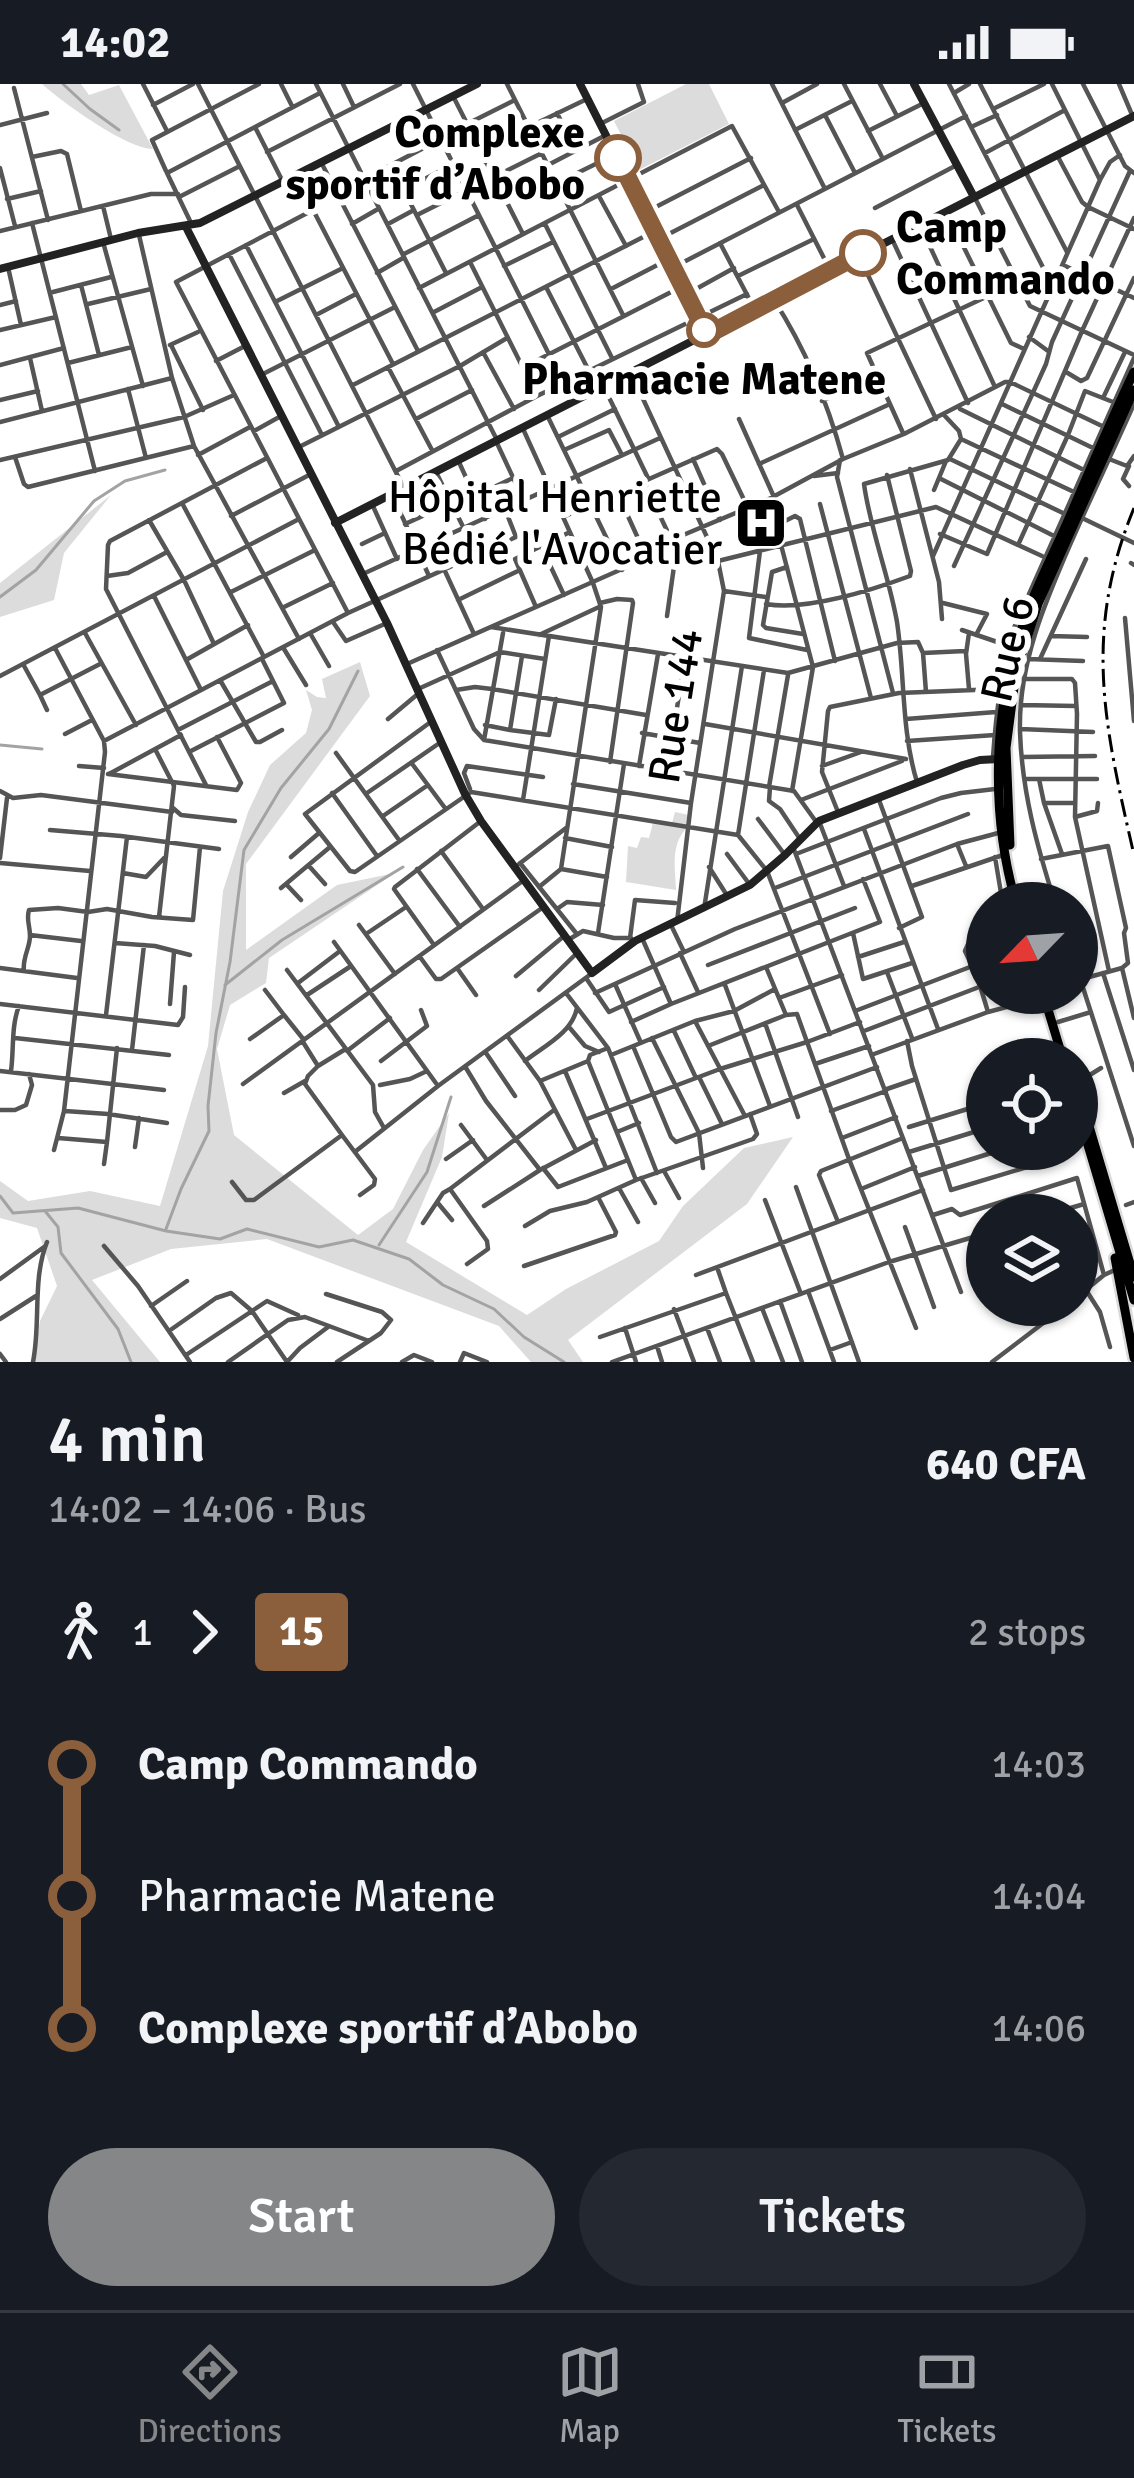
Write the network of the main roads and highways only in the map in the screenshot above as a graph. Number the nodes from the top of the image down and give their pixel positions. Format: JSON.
{"nodes":[{"id":1,"x":1134,"y":372,"type":"edge"},
{"id":2,"x":1134,"y":389,"type":"edge"},
{"id":3,"x":1011,"y":882,"type":"edge"},
{"id":4,"x":1015,"y":882,"type":"edge"},
{"id":5,"x":1098,"y":1156,"type":"edge"},
{"id":6,"x":1093,"y":1170,"type":"edge"},
{"id":7,"x":1112,"y":1232,"type":"junction"},
{"id":8,"x":1125,"y":1247,"type":"junction"},
{"id":9,"x":1134,"y":1267,"type":"edge"},
{"id":10,"x":1134,"y":1277,"type":"edge"},
{"id":11,"x":1134,"y":1300,"type":"edge"},
{"id":12,"x":1134,"y":1358,"type":"edge"}],
"edges":[{"from":1,"to":3,"type":"main road"},
{"from":2,"to":4,"type":"main road"},
{"from":5,"to":8,"type":"main road"},
{"from":6,"to":7,"type":"main road"},
{"from":7,"to":11,"type":"main road"},
{"from":7,"to":12,"type":"main road"},
{"from":8,"to":9,"type":"main road"},
{"from":8,"to":10,"type":"main road"}]}
